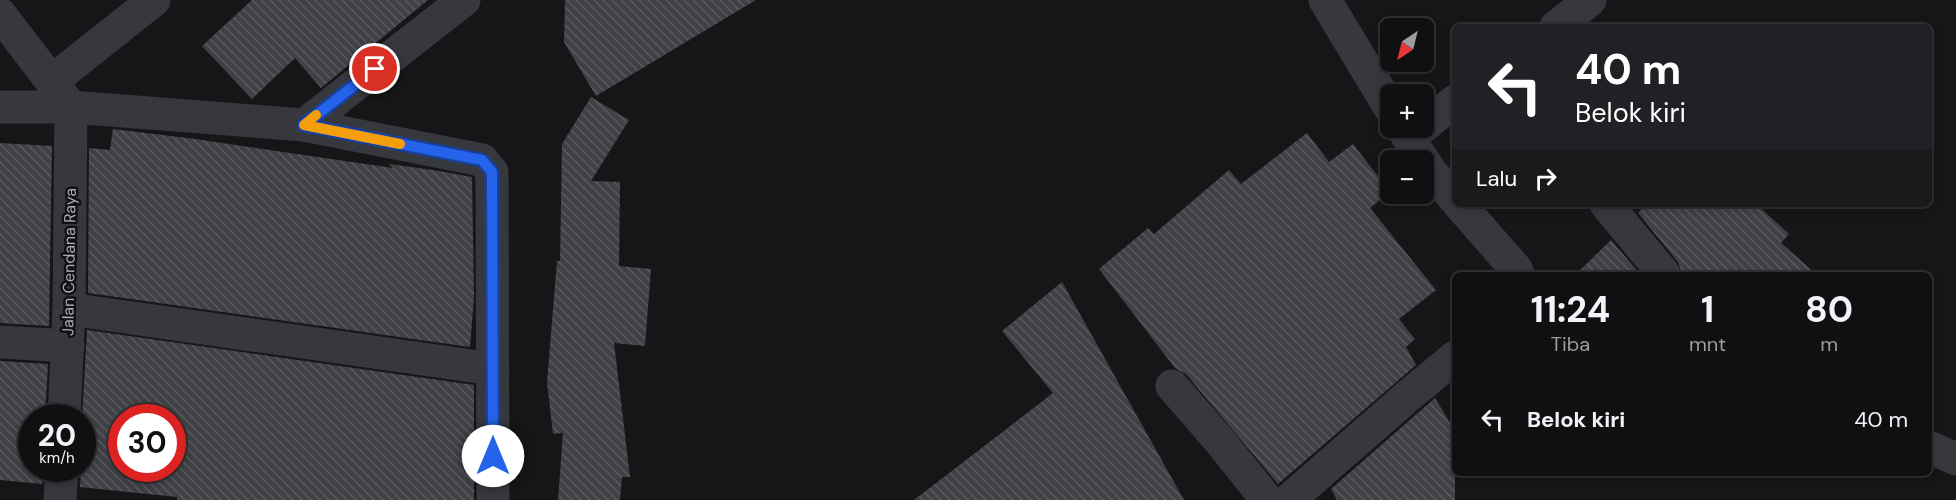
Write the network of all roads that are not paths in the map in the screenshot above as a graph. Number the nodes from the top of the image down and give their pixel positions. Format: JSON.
{"nodes":[{"id":1,"x":154,"y":0,"type":"edge"},
{"id":2,"x":464,"y":0,"type":"edge"},
{"id":3,"x":1325,"y":0,"type":"edge"},
{"id":4,"x":1590,"y":0,"type":"edge"},
{"id":5,"x":0,"y":14,"type":"edge"},
{"id":6,"x":1560,"y":24,"type":"edge"},
{"id":7,"x":1380,"y":91,"type":"edge"},
{"id":8,"x":62,"y":94,"type":"junction"},
{"id":9,"x":1452,"y":103,"type":"edge"},
{"id":10,"x":0,"y":107,"type":"edge"},
{"id":11,"x":1434,"y":116,"type":"edge"},
{"id":12,"x":304,"y":125,"type":"junction"},
{"id":13,"x":1417,"y":138,"type":"edge"},
{"id":14,"x":1452,"y":196,"type":"edge"},
{"id":15,"x":1462,"y":207,"type":"edge"},
{"id":16,"x":1608,"y":207,"type":"edge"},
{"id":17,"x":1517,"y":272,"type":"edge"},
{"id":18,"x":1662,"y":272,"type":"edge"},
{"id":19,"x":69,"y":309,"type":"junction"},
{"id":20,"x":0,"y":342,"type":"edge"},
{"id":21,"x":68,"y":346,"type":"junction"},
{"id":22,"x":1452,"y":359,"type":"edge"},
{"id":23,"x":493,"y":369,"type":"junction"},
{"id":24,"x":1172,"y":386,"type":"dead end"},
{"id":25,"x":65,"y":404,"type":"edge"},
{"id":26,"x":1932,"y":448,"type":"edge"},
{"id":27,"x":1956,"y":459,"type":"edge"},
{"id":28,"x":61,"y":482,"type":"edge"},
{"id":29,"x":60,"y":500,"type":"edge"},
{"id":30,"x":493,"y":500,"type":"edge"},
{"id":31,"x":1267,"y":500,"type":"edge"},
{"id":32,"x":1289,"y":500,"type":"edge"}],
"edges":[{"from":1,"to":8,"type":"street"},
{"from":2,"to":12,"type":"street"},
{"from":3,"to":7,"type":"street"},
{"from":4,"to":6,"type":"street"},
{"from":5,"to":8,"type":"street"},
{"from":8,"to":10,"type":"street"},
{"from":8,"to":12,"type":"street"},
{"from":8,"to":19,"type":"street","name":"Jalan Cendana Raya"},
{"from":9,"to":11,"type":"street"},
{"from":12,"to":23,"type":"street"},
{"from":13,"to":14,"type":"street"},
{"from":15,"to":17,"type":"street"},
{"from":16,"to":18,"type":"street"},
{"from":19,"to":21,"type":"street","name":"Jalan Cendana Raya"},
{"from":19,"to":23,"type":"street"},
{"from":20,"to":21,"type":"street"},
{"from":21,"to":25,"type":"street","name":"Jalan Cendana Raya"},
{"from":22,"to":32,"type":"street"},
{"from":23,"to":30,"type":"street"},
{"from":24,"to":31,"type":"street"},
{"from":26,"to":27,"type":"street"},
{"from":28,"to":29,"type":"street"}]}
